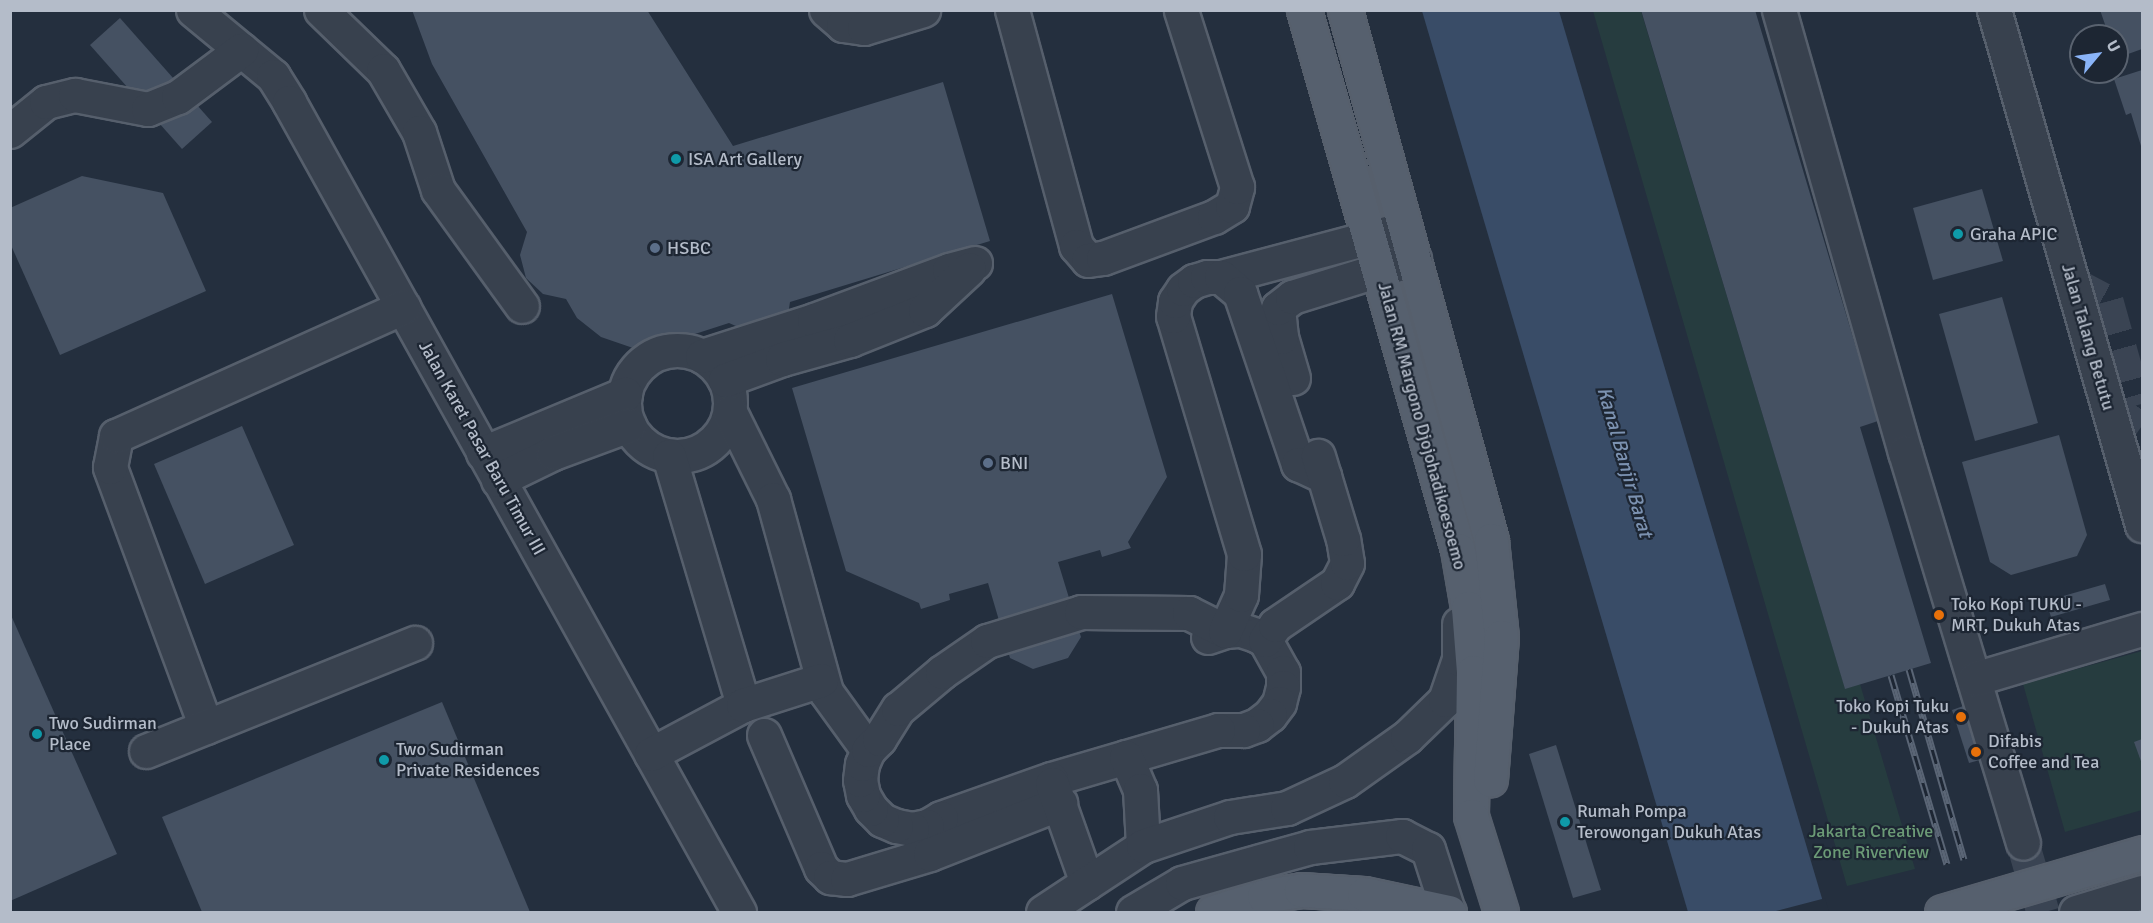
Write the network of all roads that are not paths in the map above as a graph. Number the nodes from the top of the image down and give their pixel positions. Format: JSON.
{"nodes":[{"id":1,"x":193,"y":10,"type":"edge"},
{"id":2,"x":321,"y":10,"type":"edge"},
{"id":3,"x":826,"y":10,"type":"edge"},
{"id":4,"x":923,"y":10,"type":"edge"},
{"id":5,"x":1012,"y":10,"type":"edge"},
{"id":6,"x":1182,"y":10,"type":"edge"},
{"id":7,"x":1304,"y":10,"type":"edge"},
{"id":8,"x":1345,"y":10,"type":"edge"},
{"id":9,"x":1762,"y":10,"type":"edge"},
{"id":10,"x":1779,"y":10,"type":"edge"},
{"id":11,"x":1994,"y":10,"type":"edge"},
{"id":12,"x":241,"y":50,"type":"junction"},
{"id":13,"x":10,"y":131,"type":"edge"},
{"id":14,"x":1405,"y":228,"type":"junction"},
{"id":15,"x":1369,"y":237,"type":"junction"},
{"id":16,"x":1414,"y":259,"type":"junction"},
{"id":17,"x":1379,"y":271,"type":"junction"},
{"id":18,"x":1221,"y":277,"type":"junction"},
{"id":19,"x":522,"y":306,"type":"dead end"},
{"id":20,"x":403,"y":307,"type":"junction"},
{"id":21,"x":702,"y":356,"type":"junction"},
{"id":22,"x":725,"y":380,"type":"junction"},
{"id":23,"x":627,"y":409,"type":"junction"},
{"id":24,"x":730,"y":412,"type":"junction"},
{"id":25,"x":1905,"y":452,"type":"junction"},
{"id":26,"x":669,"y":456,"type":"junction"},
{"id":27,"x":491,"y":467,"type":"junction"},
{"id":28,"x":1324,"y":476,"type":"junction"},
{"id":29,"x":1475,"y":482,"type":"junction"},
{"id":30,"x":2142,"y":525,"type":"edge"},
{"id":31,"x":1458,"y":550,"type":"junction"},
{"id":32,"x":2142,"y":629,"type":"edge"},
{"id":33,"x":1216,"y":634,"type":"junction"},
{"id":34,"x":1264,"y":640,"type":"junction"},
{"id":35,"x":415,"y":643,"type":"dead end"},
{"id":36,"x":1974,"y":679,"type":"junction"},
{"id":37,"x":821,"y":680,"type":"junction"},
{"id":38,"x":742,"y":705,"type":"junction"},
{"id":39,"x":206,"y":727,"type":"junction"},
{"id":40,"x":764,"y":735,"type":"dead end"},
{"id":41,"x":868,"y":750,"type":"junction"},
{"id":42,"x":146,"y":751,"type":"dead end"},
{"id":43,"x":651,"y":754,"type":"junction"},
{"id":44,"x":1126,"y":757,"type":"junction"},
{"id":45,"x":1055,"y":791,"type":"junction"},
{"id":46,"x":2023,"y":843,"type":"tunnel mouth"},
{"id":47,"x":1143,"y":846,"type":"junction"},
{"id":48,"x":1481,"y":851,"type":"junction"},
{"id":49,"x":2142,"y":853,"type":"edge"},
{"id":50,"x":1087,"y":883,"type":"junction"},
{"id":51,"x":2142,"y":892,"type":"edge"},
{"id":52,"x":1497,"y":899,"type":"edge"},
{"id":53,"x":739,"y":912,"type":"edge"},
{"id":54,"x":1043,"y":912,"type":"edge"},
{"id":55,"x":1133,"y":912,"type":"edge"},
{"id":56,"x":1213,"y":912,"type":"edge"},
{"id":57,"x":1448,"y":912,"type":"edge"},
{"id":58,"x":1942,"y":912,"type":"edge"},
{"id":59,"x":2076,"y":912,"type":"edge"}],
"edges":[{"from":1,"to":12,"type":"street","name":"Jalan Karet Pasar Baru Timur III"},
{"from":2,"to":19,"type":"street"},
{"from":3,"to":4,"type":"street"},
{"from":5,"to":6,"type":"street"},
{"from":7,"to":15,"type":"main road","name":"Jalan RM Margono Djojohadikoesoemo"},
{"from":8,"to":14,"type":"main road","name":"Jalan RM Margono Djojohadikoesoemo"},
{"from":9,"to":25,"type":"street"},
{"from":10,"to":25,"type":"street"},
{"from":11,"to":30,"type":"street","name":"Jalan Talang Betutu"},
{"from":12,"to":13,"type":"street"},
{"from":12,"to":20,"type":"street","name":"Jalan Karet Pasar Baru Timur III"},
{"from":14,"to":15,"type":"street"},
{"from":14,"to":16,"type":"main road","name":"Jalan RM Margono Djojohadikoesoemo"},
{"from":15,"to":17,"type":"main road","name":"Jalan RM Margono Djojohadikoesoemo"},
{"from":15,"to":18,"type":"street"},
{"from":16,"to":17,"type":"street"},
{"from":16,"to":29,"type":"main road","name":"Jalan RM Margono Djojohadikoesoemo"},
{"from":17,"to":28,"type":"street"},
{"from":17,"to":31,"type":"main road","name":"Jalan RM Margono Djojohadikoesoemo"},
{"from":18,"to":28,"type":"street"},
{"from":18,"to":33,"type":"street"},
{"from":20,"to":27,"type":"street","name":"Jalan Karet Pasar Baru Timur III"},
{"from":20,"to":39,"type":"street"},
{"from":21,"to":22,"type":"street"},
{"from":21,"to":22,"type":"street"},
{"from":21,"to":23,"type":"street"},
{"from":22,"to":24,"type":"street"},
{"from":23,"to":26,"type":"street"},
{"from":23,"to":27,"type":"street"},
{"from":24,"to":26,"type":"street"},
{"from":24,"to":37,"type":"street"},
{"from":25,"to":36,"type":"street"},
{"from":26,"to":38,"type":"street"},
{"from":27,"to":43,"type":"street","name":"Jalan Karet Pasar Baru Timur III"},
{"from":28,"to":34,"type":"street"},
{"from":29,"to":31,"type":"street"},
{"from":29,"to":48,"type":"main road","name":"Jalan RM Margono Djojohadikoesoemo"},
{"from":31,"to":47,"type":"street"},
{"from":31,"to":48,"type":"main road","name":"Jalan RM Margono Djojohadikoesoemo"},
{"from":32,"to":36,"type":"street"},
{"from":33,"to":34,"type":"street"},
{"from":33,"to":41,"type":"street"},
{"from":34,"to":44,"type":"street"},
{"from":35,"to":39,"type":"street"},
{"from":36,"to":46,"type":"street"},
{"from":37,"to":38,"type":"street"},
{"from":37,"to":41,"type":"street"},
{"from":38,"to":43,"type":"street"},
{"from":39,"to":42,"type":"street"},
{"from":40,"to":45,"type":"street"},
{"from":41,"to":45,"type":"street"},
{"from":43,"to":53,"type":"street","name":"Jalan Karet Pasar Baru Timur III"},
{"from":44,"to":45,"type":"street"},
{"from":44,"to":47,"type":"street"},
{"from":45,"to":50,"type":"street"},
{"from":47,"to":50,"type":"street"},
{"from":48,"to":52,"type":"main road","name":"Jalan RM Margono Djojohadikoesoemo"},
{"from":49,"to":58,"type":"main road"},
{"from":50,"to":54,"type":"street"},
{"from":51,"to":59,"type":"street"},
{"from":55,"to":57,"type":"street"},
{"from":56,"to":57,"type":"main road"}]}
